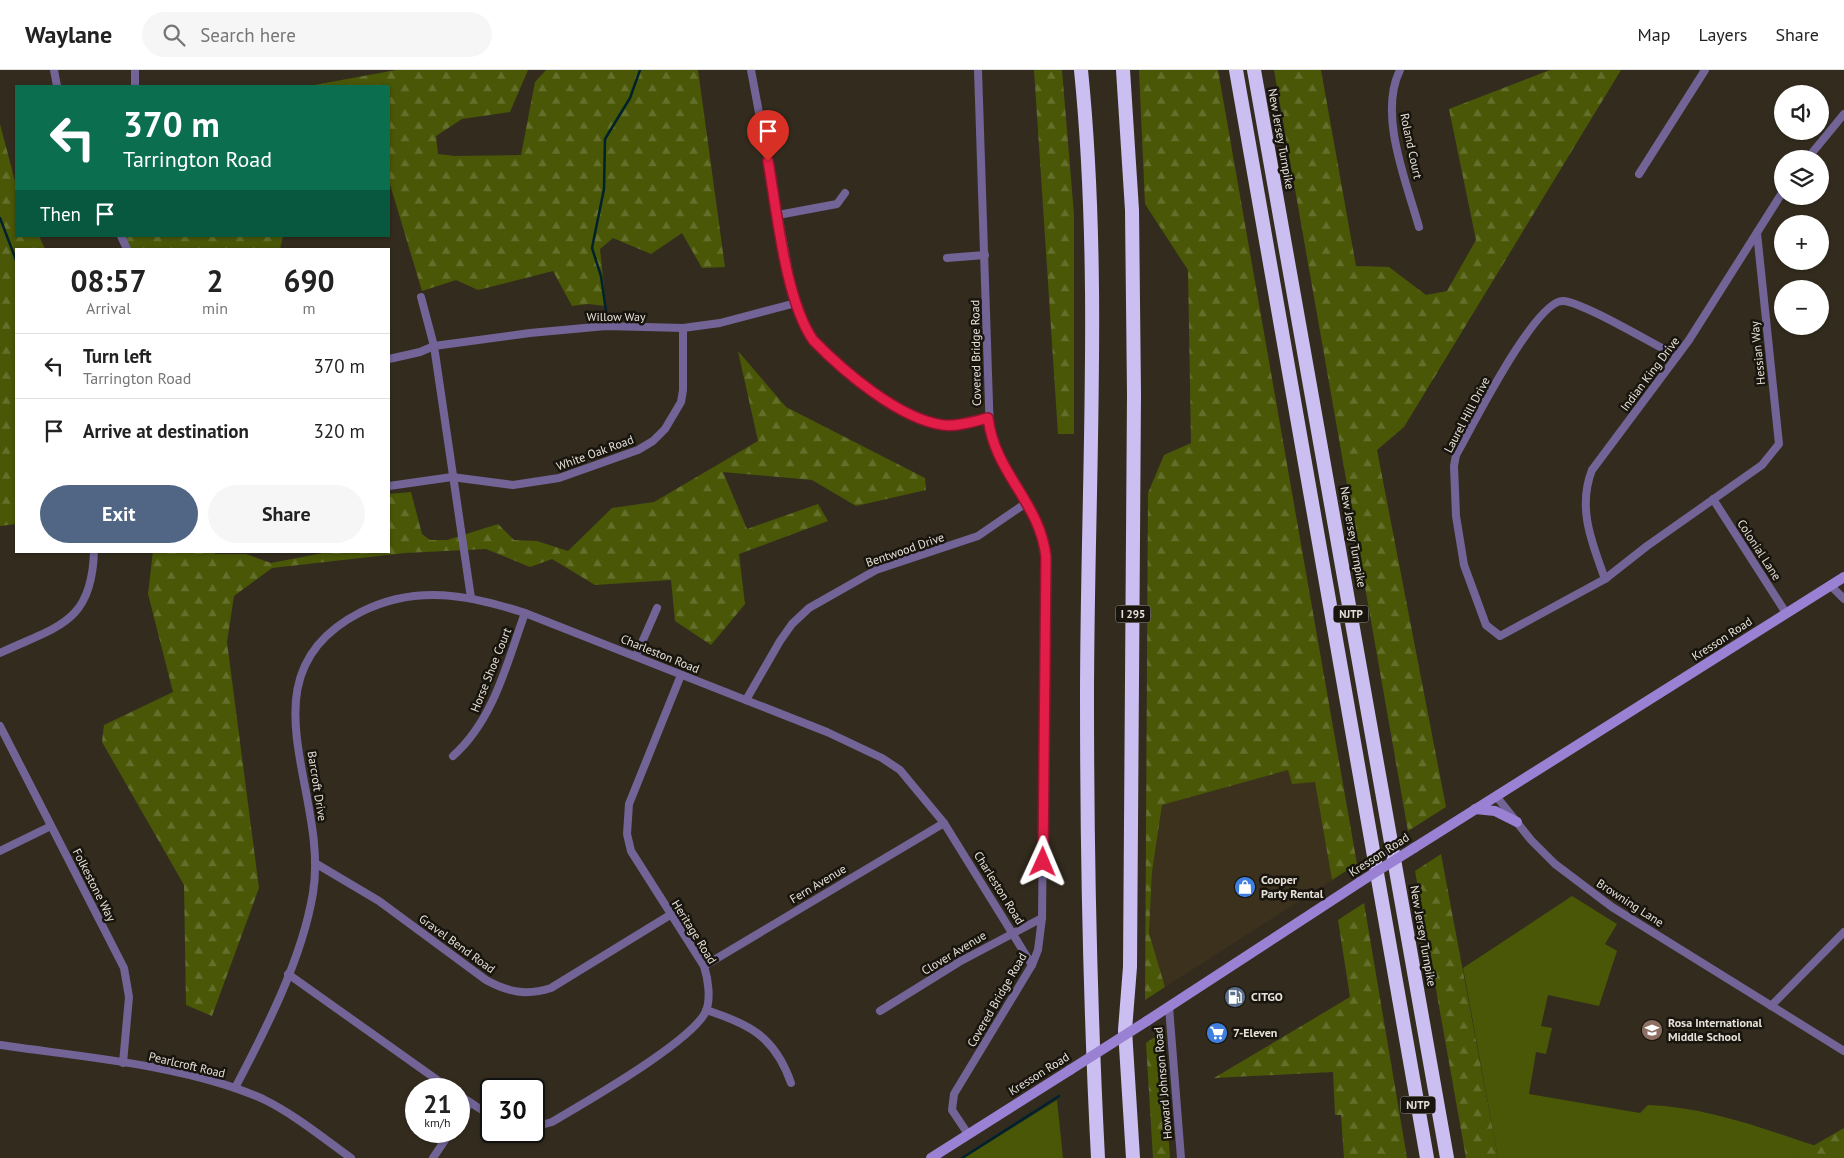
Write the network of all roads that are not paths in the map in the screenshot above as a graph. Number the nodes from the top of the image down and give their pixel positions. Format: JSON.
{"nodes":[{"id":1,"x":54,"y":70,"type":"edge"},
{"id":2,"x":135,"y":70,"type":"edge"},
{"id":3,"x":751,"y":70,"type":"edge"},
{"id":4,"x":978,"y":70,"type":"edge"},
{"id":5,"x":1081,"y":70,"type":"edge"},
{"id":6,"x":1123,"y":70,"type":"edge"},
{"id":7,"x":1236,"y":70,"type":"edge"},
{"id":8,"x":1254,"y":70,"type":"edge"},
{"id":9,"x":1400,"y":70,"type":"edge"},
{"id":10,"x":1705,"y":70,"type":"edge"},
{"id":11,"x":57,"y":85,"type":"edge"},
{"id":12,"x":134,"y":85,"type":"edge"},
{"id":13,"x":1844,"y":114,"type":"edge"},
{"id":14,"x":1814,"y":150,"type":"edge"},
{"id":15,"x":1639,"y":174,"type":"dead end"},
{"id":16,"x":845,"y":192,"type":"dead end"},
{"id":17,"x":1774,"y":205,"type":"edge"},
{"id":18,"x":778,"y":215,"type":"junction"},
{"id":19,"x":1419,"y":227,"type":"dead end"},
{"id":20,"x":1757,"y":233,"type":"junction"},
{"id":21,"x":985,"y":255,"type":"junction"},
{"id":22,"x":947,"y":258,"type":"dead end"},
{"id":23,"x":421,"y":297,"type":"dead end"},
{"id":24,"x":796,"y":303,"type":"junction"},
{"id":25,"x":683,"y":328,"type":"junction"},
{"id":26,"x":434,"y":346,"type":"junction"},
{"id":27,"x":1677,"y":356,"type":"junction"},
{"id":28,"x":390,"y":359,"type":"edge"},
{"id":29,"x":988,"y":418,"type":"junction"},
{"id":30,"x":1762,"y":465,"type":"joint"},
{"id":31,"x":452,"y":477,"type":"junction"},
{"id":32,"x":390,"y":486,"type":"edge"},
{"id":33,"x":1713,"y":499,"type":"junction"},
{"id":34,"x":1026,"y":503,"type":"junction"},
{"id":35,"x":94,"y":553,"type":"edge"},
{"id":36,"x":1844,"y":576,"type":"edge"},
{"id":37,"x":1605,"y":579,"type":"junction"},
{"id":38,"x":1830,"y":585,"type":"junction"},
{"id":39,"x":471,"y":598,"type":"junction"},
{"id":40,"x":1844,"y":599,"type":"edge"},
{"id":41,"x":657,"y":608,"type":"dead end"},
{"id":42,"x":526,"y":613,"type":"junction"},
{"id":43,"x":1786,"y":613,"type":"junction"},
{"id":44,"x":0,"y":654,"type":"edge"},
{"id":45,"x":636,"y":656,"type":"junction"},
{"id":46,"x":681,"y":675,"type":"junction"},
{"id":47,"x":746,"y":700,"type":"junction"},
{"id":48,"x":0,"y":727,"type":"edge"},
{"id":49,"x":453,"y":756,"type":"dead end"},
{"id":50,"x":1496,"y":796,"type":"junction"},
{"id":51,"x":1474,"y":810,"type":"junction"},
{"id":52,"x":1517,"y":822,"type":"junction"},
{"id":53,"x":944,"y":823,"type":"junction"},
{"id":54,"x":51,"y":826,"type":"junction"},
{"id":55,"x":0,"y":851,"type":"edge"},
{"id":56,"x":315,"y":863,"type":"junction"},
{"id":57,"x":670,"y":915,"type":"junction"},
{"id":58,"x":1042,"y":918,"type":"junction"},
{"id":59,"x":1013,"y":932,"type":"junction"},
{"id":60,"x":1844,"y":932,"type":"edge"},
{"id":61,"x":1032,"y":965,"type":"junction"},
{"id":62,"x":704,"y":966,"type":"junction"},
{"id":63,"x":288,"y":974,"type":"junction"},
{"id":64,"x":1771,"y":1006,"type":"junction"},
{"id":65,"x":1169,"y":1007,"type":"junction"},
{"id":66,"x":706,"y":1010,"type":"junction"},
{"id":67,"x":880,"y":1011,"type":"dead end"},
{"id":68,"x":0,"y":1045,"type":"edge"},
{"id":69,"x":1844,"y":1051,"type":"edge"},
{"id":70,"x":123,"y":1063,"type":"junction"},
{"id":71,"x":435,"y":1078,"type":"edge"},
{"id":72,"x":791,"y":1083,"type":"dead end"},
{"id":73,"x":235,"y":1088,"type":"junction"},
{"id":74,"x":470,"y":1103,"type":"edge"},
{"id":75,"x":480,"y":1109,"type":"edge"},
{"id":76,"x":545,"y":1124,"type":"edge"},
{"id":77,"x":968,"y":1134,"type":"junction"},
{"id":78,"x":443,"y":1143,"type":"edge"},
{"id":79,"x":351,"y":1158,"type":"edge"},
{"id":80,"x":433,"y":1158,"type":"edge"},
{"id":81,"x":931,"y":1158,"type":"edge"},
{"id":82,"x":1098,"y":1158,"type":"edge"},
{"id":83,"x":1133,"y":1158,"type":"edge"},
{"id":84,"x":1180,"y":1158,"type":"edge"},
{"id":85,"x":1427,"y":1158,"type":"edge"},
{"id":86,"x":1447,"y":1158,"type":"edge"}],
"edges":[{"from":1,"to":11,"type":"street"},
{"from":2,"to":12,"type":"street"},
{"from":3,"to":18,"type":"street"},
{"from":4,"to":21,"type":"street","name":"Covered Bridge Road"},
{"from":5,"to":82,"type":"highway"},
{"from":6,"to":83,"type":"highway","number":"I 295"},
{"from":7,"to":85,"type":"highway","number":"NJTP"},
{"from":8,"to":86,"type":"highway","name":"New Jersey Turnpike","number":"NJTP"},
{"from":9,"to":19,"type":"street","name":"Roland Court"},
{"from":10,"to":15,"type":"street"},
{"from":13,"to":14,"type":"street"},
{"from":16,"to":18,"type":"street"},
{"from":17,"to":20,"type":"street","name":"Indian King Drive"},
{"from":18,"to":24,"type":"street"},
{"from":20,"to":27,"type":"street","name":"Indian King Drive"},
{"from":20,"to":30,"type":"street","name":"Hessian Way"},
{"from":21,"to":22,"type":"street"},
{"from":21,"to":29,"type":"street","name":"Covered Bridge Road"},
{"from":23,"to":26,"type":"street"},
{"from":24,"to":25,"type":"street","name":"Willow Way"},
{"from":24,"to":29,"type":"street"},
{"from":25,"to":26,"type":"street","name":"Willow Way"},
{"from":25,"to":31,"type":"street","name":"White Oak Road"},
{"from":26,"to":28,"type":"street","name":"Willow Way"},
{"from":26,"to":31,"type":"street"},
{"from":27,"to":37,"type":"street","name":"Indian King Drive"},
{"from":27,"to":37,"type":"street","name":"Laurel Hill Drive"},
{"from":29,"to":34,"type":"street","name":"Covered Bridge Road"},
{"from":30,"to":33,"type":"street","name":"Laurel Hill Drive"},
{"from":31,"to":32,"type":"street","name":"White Oak Road"},
{"from":31,"to":39,"type":"street"},
{"from":33,"to":37,"type":"street","name":"Laurel Hill Drive"},
{"from":33,"to":43,"type":"street","name":"Colonial Lane"},
{"from":34,"to":47,"type":"street","name":"Bentwood Drive"},
{"from":34,"to":58,"type":"street","name":"Covered Bridge Road"},
{"from":35,"to":44,"type":"street"},
{"from":36,"to":38,"type":"street","name":"Kresson Road"},
{"from":38,"to":40,"type":"street"},
{"from":38,"to":43,"type":"street","name":"Kresson Road"},
{"from":39,"to":42,"type":"street","name":"Charleston Road"},
{"from":39,"to":56,"type":"street","name":"Barcroft Drive"},
{"from":41,"to":45,"type":"street"},
{"from":42,"to":45,"type":"street","name":"Charleston Road"},
{"from":42,"to":49,"type":"street","name":"Horse Shoe Court"},
{"from":43,"to":50,"type":"street","name":"Kresson Road"},
{"from":45,"to":46,"type":"street","name":"Charleston Road"},
{"from":46,"to":47,"type":"street","name":"Charleston Road"},
{"from":46,"to":57,"type":"street","name":"Heritage Road"},
{"from":47,"to":53,"type":"street","name":"Charleston Road"},
{"from":48,"to":54,"type":"street","name":"Folkestone Way"},
{"from":50,"to":51,"type":"street","name":"Kresson Road"},
{"from":50,"to":52,"type":"street","name":"Browning Lane"},
{"from":51,"to":52,"type":"street"},
{"from":51,"to":65,"type":"street","name":"Kresson Road","bridge":true},
{"from":52,"to":64,"type":"street","name":"Browning Lane"},
{"from":53,"to":59,"type":"street","name":"Charleston Road"},
{"from":53,"to":62,"type":"street","name":"Fern Avenue"},
{"from":54,"to":55,"type":"street"},
{"from":54,"to":70,"type":"street","name":"Folkestone Way"},
{"from":56,"to":57,"type":"street","name":"Gravel Bend Road"},
{"from":56,"to":63,"type":"street","name":"Barcroft Drive"},
{"from":57,"to":62,"type":"street","name":"Heritage Road"},
{"from":58,"to":59,"type":"street","name":"Clover Avenue"},
{"from":58,"to":61,"type":"street","name":"Covered Bridge Road"},
{"from":59,"to":61,"type":"street","name":"Charleston Road"},
{"from":59,"to":67,"type":"street","name":"Clover Avenue"},
{"from":60,"to":64,"type":"street"},
{"from":61,"to":77,"type":"street","name":"Covered Bridge Road"},
{"from":62,"to":66,"type":"street","name":"Heritage Road"},
{"from":63,"to":71,"type":"street"},
{"from":63,"to":73,"type":"street","name":"Barcroft Drive"},
{"from":64,"to":69,"type":"street","name":"Browning Lane"},
{"from":65,"to":77,"type":"street","name":"Kresson Road","bridge":true},
{"from":65,"to":84,"type":"street","name":"Howard Johnson Road"},
{"from":66,"to":72,"type":"street"},
{"from":66,"to":76,"type":"street"},
{"from":68,"to":70,"type":"street","name":"Pearlcroft Road"},
{"from":70,"to":73,"type":"street","name":"Pearlcroft Road"},
{"from":73,"to":79,"type":"street","name":"Pearlcroft Road"},
{"from":74,"to":75,"type":"street"},
{"from":77,"to":81,"type":"street","name":"Kresson Road"},
{"from":78,"to":80,"type":"street"}]}
